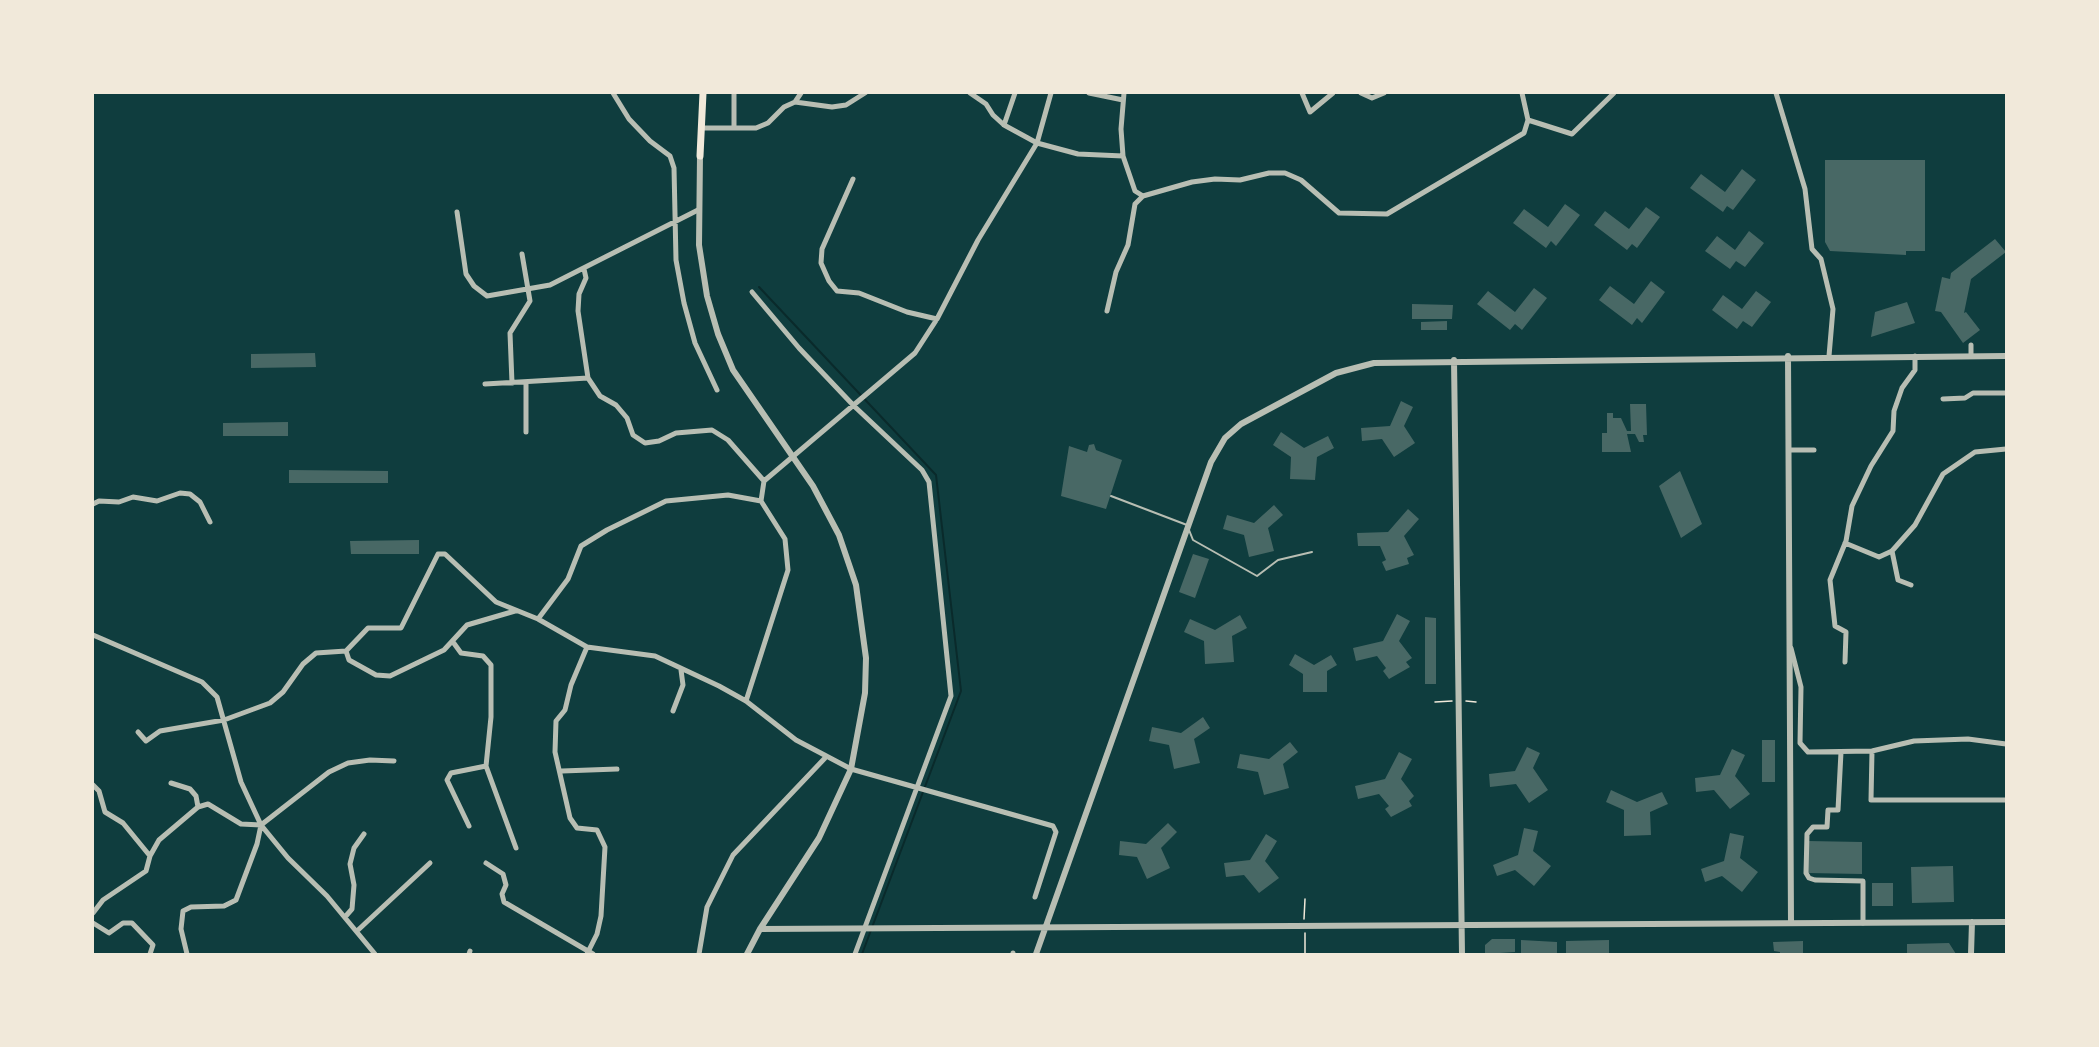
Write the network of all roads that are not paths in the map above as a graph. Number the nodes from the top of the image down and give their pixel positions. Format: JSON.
{"nodes":[{"id":1,"x":613,"y":93,"type":"edge"},
{"id":2,"x":703,"y":93,"type":"edge"},
{"id":3,"x":734,"y":93,"type":"edge"},
{"id":4,"x":801,"y":93,"type":"edge"},
{"id":5,"x":865,"y":93,"type":"edge"},
{"id":6,"x":970,"y":93,"type":"edge"},
{"id":7,"x":1015,"y":93,"type":"edge"},
{"id":8,"x":1051,"y":93,"type":"edge"},
{"id":9,"x":1089,"y":93,"type":"edge"},
{"id":10,"x":1302,"y":93,"type":"edge"},
{"id":11,"x":1333,"y":93,"type":"edge"},
{"id":12,"x":1361,"y":93,"type":"edge"},
{"id":13,"x":1384,"y":93,"type":"edge"},
{"id":14,"x":1522,"y":93,"type":"edge"},
{"id":15,"x":1614,"y":93,"type":"edge"},
{"id":16,"x":1776,"y":93,"type":"edge"},
{"id":17,"x":1123,"y":96,"type":"edge"},
{"id":18,"x":795,"y":102,"type":"junction"},
{"id":19,"x":1528,"y":120,"type":"junction"},
{"id":20,"x":1004,"y":125,"type":"junction"},
{"id":21,"x":734,"y":127,"type":"junction"},
{"id":22,"x":701,"y":128,"type":"junction"},
{"id":23,"x":1037,"y":142,"type":"junction"},
{"id":24,"x":700,"y":156,"type":"joint"},
{"id":25,"x":1124,"y":156,"type":"junction"},
{"id":26,"x":853,"y":179,"type":"dead end"},
{"id":27,"x":1143,"y":196,"type":"junction"},
{"id":28,"x":699,"y":210,"type":"junction"},
{"id":29,"x":457,"y":212,"type":"dead end"},
{"id":30,"x":674,"y":224,"type":"junction"},
{"id":31,"x":522,"y":254,"type":"dead end"},
{"id":32,"x":584,"y":268,"type":"junction"},
{"id":33,"x":530,"y":289,"type":"junction"},
{"id":34,"x":753,"y":292,"type":"dead end"},
{"id":35,"x":1107,"y":311,"type":"dead end"},
{"id":36,"x":937,"y":320,"type":"junction"},
{"id":37,"x":1971,"y":345,"type":"dead end"},
{"id":38,"x":1788,"y":356,"type":"junction"},
{"id":39,"x":1829,"y":356,"type":"junction"},
{"id":40,"x":1916,"y":356,"type":"junction"},
{"id":41,"x":1971,"y":356,"type":"junction"},
{"id":42,"x":2006,"y":356,"type":"edge"},
{"id":43,"x":1454,"y":360,"type":"junction"},
{"id":44,"x":588,"y":378,"type":"junction"},
{"id":45,"x":512,"y":382,"type":"junction"},
{"id":46,"x":526,"y":382,"type":"junction"},
{"id":47,"x":485,"y":384,"type":"dead end"},
{"id":48,"x":717,"y":390,"type":"dead end"},
{"id":49,"x":2006,"y":393,"type":"edge"},
{"id":50,"x":1943,"y":399,"type":"dead end"},
{"id":51,"x":854,"y":406,"type":"junction"},
{"id":52,"x":526,"y":432,"type":"dead end"},
{"id":53,"x":2006,"y":449,"type":"edge"},
{"id":54,"x":1789,"y":450,"type":"junction"},
{"id":55,"x":1814,"y":450,"type":"dead end"},
{"id":56,"x":792,"y":458,"type":"junction"},
{"id":57,"x":764,"y":481,"type":"junction"},
{"id":58,"x":1111,"y":496,"type":"dead end"},
{"id":59,"x":761,"y":501,"type":"junction"},
{"id":60,"x":93,"y":504,"type":"edge"},
{"id":61,"x":210,"y":522,"type":"dead end"},
{"id":62,"x":1187,"y":525,"type":"junction"},
{"id":63,"x":1845,"y":543,"type":"junction"},
{"id":64,"x":1892,"y":551,"type":"junction"},
{"id":65,"x":1312,"y":552,"type":"dead end"},
{"id":66,"x":1911,"y":585,"type":"dead end"},
{"id":67,"x":515,"y":611,"type":"junction"},
{"id":68,"x":538,"y":619,"type":"junction"},
{"id":69,"x":93,"y":635,"type":"edge"},
{"id":70,"x":453,"y":642,"type":"junction"},
{"id":71,"x":1790,"y":646,"type":"junction"},
{"id":72,"x":587,"y":647,"type":"junction"},
{"id":73,"x":346,"y":651,"type":"junction"},
{"id":74,"x":1845,"y":662,"type":"dead end"},
{"id":75,"x":681,"y":670,"type":"junction"},
{"id":76,"x":746,"y":701,"type":"junction"},
{"id":77,"x":673,"y":711,"type":"dead end"},
{"id":78,"x":224,"y":720,"type":"junction"},
{"id":79,"x":138,"y":732,"type":"dead end"},
{"id":80,"x":2006,"y":744,"type":"edge"},
{"id":81,"x":1872,"y":751,"type":"junction"},
{"id":82,"x":1841,"y":752,"type":"junction"},
{"id":83,"x":825,"y":758,"type":"junction"},
{"id":84,"x":394,"y":761,"type":"dead end"},
{"id":85,"x":486,"y":766,"type":"junction"},
{"id":86,"x":617,"y":769,"type":"dead end"},
{"id":87,"x":851,"y":769,"type":"junction"},
{"id":88,"x":562,"y":771,"type":"junction"},
{"id":89,"x":171,"y":783,"type":"dead end"},
{"id":90,"x":93,"y":784,"type":"edge"},
{"id":91,"x":919,"y":787,"type":"junction"},
{"id":92,"x":2006,"y":800,"type":"edge"},
{"id":93,"x":198,"y":807,"type":"junction"},
{"id":94,"x":261,"y":825,"type":"junction"},
{"id":95,"x":469,"y":826,"type":"dead end"},
{"id":96,"x":364,"y":834,"type":"dead end"},
{"id":97,"x":516,"y":848,"type":"dead end"},
{"id":98,"x":150,"y":856,"type":"junction"},
{"id":99,"x":430,"y":863,"type":"dead end"},
{"id":100,"x":486,"y":863,"type":"dead end"},
{"id":101,"x":1035,"y":897,"type":"dead end"},
{"id":102,"x":93,"y":913,"type":"edge"},
{"id":103,"x":345,"y":917,"type":"junction"},
{"id":104,"x":1972,"y":922,"type":"junction"},
{"id":105,"x":2006,"y":922,"type":"edge"},
{"id":106,"x":93,"y":923,"type":"edge"},
{"id":107,"x":1791,"y":923,"type":"junction"},
{"id":108,"x":1863,"y":923,"type":"junction"},
{"id":109,"x":1462,"y":924,"type":"junction"},
{"id":110,"x":1047,"y":927,"type":"junction"},
{"id":111,"x":760,"y":929,"type":"junction"},
{"id":112,"x":357,"y":931,"type":"junction"},
{"id":113,"x":150,"y":954,"type":"edge"},
{"id":114,"x":187,"y":954,"type":"edge"},
{"id":115,"x":375,"y":954,"type":"edge"},
{"id":116,"x":589,"y":954,"type":"edge"},
{"id":117,"x":699,"y":954,"type":"edge"},
{"id":118,"x":747,"y":954,"type":"edge"},
{"id":119,"x":855,"y":954,"type":"edge"},
{"id":120,"x":1036,"y":954,"type":"edge"},
{"id":121,"x":1462,"y":954,"type":"edge"},
{"id":122,"x":1971,"y":954,"type":"edge"}],
"edges":[{"from":1,"to":30,"type":"street"},
{"from":2,"to":22,"type":"main road"},
{"from":3,"to":21,"type":"street"},
{"from":4,"to":18,"type":"street"},
{"from":5,"to":18,"type":"street"},
{"from":6,"to":20,"type":"street"},
{"from":7,"to":20,"type":"street"},
{"from":8,"to":23,"type":"street"},
{"from":9,"to":17,"type":"street"},
{"from":10,"to":11,"type":"street"},
{"from":12,"to":13,"type":"street"},
{"from":14,"to":19,"type":"street"},
{"from":15,"to":19,"type":"street"},
{"from":16,"to":39,"type":"street"},
{"from":17,"to":25,"type":"street"},
{"from":18,"to":21,"type":"street"},
{"from":19,"to":27,"type":"street"},
{"from":20,"to":23,"type":"street"},
{"from":21,"to":22,"type":"street"},
{"from":22,"to":24,"type":"main road"},
{"from":23,"to":25,"type":"street"},
{"from":23,"to":36,"type":"street"},
{"from":24,"to":28,"type":"street"},
{"from":25,"to":27,"type":"street"},
{"from":26,"to":36,"type":"street"},
{"from":27,"to":35,"type":"street"},
{"from":28,"to":30,"type":"street"},
{"from":28,"to":56,"type":"street"},
{"from":29,"to":33,"type":"street"},
{"from":30,"to":32,"type":"street"},
{"from":30,"to":48,"type":"street"},
{"from":31,"to":33,"type":"street"},
{"from":32,"to":33,"type":"street"},
{"from":32,"to":44,"type":"street"},
{"from":33,"to":45,"type":"street"},
{"from":34,"to":51,"type":"street"},
{"from":36,"to":51,"type":"street"},
{"from":37,"to":41,"type":"street"},
{"from":38,"to":39,"type":"street"},
{"from":38,"to":43,"type":"street"},
{"from":38,"to":54,"type":"street"},
{"from":39,"to":40,"type":"street"},
{"from":40,"to":41,"type":"street"},
{"from":40,"to":63,"type":"street"},
{"from":41,"to":42,"type":"street"},
{"from":43,"to":62,"type":"street"},
{"from":43,"to":109,"type":"street"},
{"from":44,"to":46,"type":"street"},
{"from":44,"to":57,"type":"street"},
{"from":45,"to":46,"type":"street"},
{"from":45,"to":47,"type":"street"},
{"from":46,"to":52,"type":"street"},
{"from":49,"to":50,"type":"street"},
{"from":51,"to":56,"type":"street"},
{"from":51,"to":91,"type":"street"},
{"from":53,"to":64,"type":"street"},
{"from":54,"to":55,"type":"street"},
{"from":54,"to":71,"type":"street"},
{"from":56,"to":57,"type":"street"},
{"from":56,"to":87,"type":"street"},
{"from":57,"to":59,"type":"street"},
{"from":58,"to":62,"type":"lane"},
{"from":59,"to":68,"type":"street"},
{"from":59,"to":76,"type":"street"},
{"from":60,"to":61,"type":"street"},
{"from":62,"to":65,"type":"lane"},
{"from":62,"to":110,"type":"street"},
{"from":63,"to":64,"type":"street"},
{"from":63,"to":74,"type":"street"},
{"from":64,"to":66,"type":"street"},
{"from":67,"to":68,"type":"street"},
{"from":67,"to":70,"type":"street"},
{"from":67,"to":73,"type":"street"},
{"from":68,"to":72,"type":"street"},
{"from":69,"to":78,"type":"street"},
{"from":70,"to":73,"type":"street"},
{"from":70,"to":85,"type":"street"},
{"from":71,"to":82,"type":"street"},
{"from":71,"to":107,"type":"street"},
{"from":72,"to":75,"type":"street"},
{"from":72,"to":88,"type":"street"},
{"from":73,"to":78,"type":"street"},
{"from":75,"to":76,"type":"street"},
{"from":75,"to":77,"type":"street"},
{"from":76,"to":83,"type":"street"},
{"from":78,"to":79,"type":"street"},
{"from":78,"to":94,"type":"street"},
{"from":80,"to":81,"type":"street"},
{"from":81,"to":82,"type":"street"},
{"from":81,"to":92,"type":"street"},
{"from":82,"to":108,"type":"street"},
{"from":83,"to":87,"type":"street"},
{"from":83,"to":117,"type":"street"},
{"from":84,"to":94,"type":"street"},
{"from":85,"to":95,"type":"street"},
{"from":85,"to":97,"type":"street"},
{"from":86,"to":88,"type":"street"},
{"from":87,"to":91,"type":"street"},
{"from":87,"to":111,"type":"street"},
{"from":88,"to":116,"type":"street"},
{"from":89,"to":93,"type":"street"},
{"from":90,"to":98,"type":"street"},
{"from":91,"to":101,"type":"street"},
{"from":91,"to":119,"type":"street"},
{"from":93,"to":94,"type":"street"},
{"from":93,"to":98,"type":"street"},
{"from":94,"to":103,"type":"street"},
{"from":94,"to":114,"type":"street"},
{"from":96,"to":103,"type":"street"},
{"from":98,"to":102,"type":"street"},
{"from":99,"to":112,"type":"street"},
{"from":100,"to":116,"type":"street"},
{"from":103,"to":112,"type":"street"},
{"from":104,"to":105,"type":"street"},
{"from":104,"to":108,"type":"street"},
{"from":104,"to":122,"type":"street"},
{"from":106,"to":113,"type":"street"},
{"from":107,"to":108,"type":"street"},
{"from":107,"to":109,"type":"street"},
{"from":109,"to":110,"type":"street"},
{"from":109,"to":121,"type":"street"},
{"from":110,"to":111,"type":"street"},
{"from":110,"to":120,"type":"street"},
{"from":111,"to":118,"type":"street"},
{"from":112,"to":115,"type":"street"}]}
